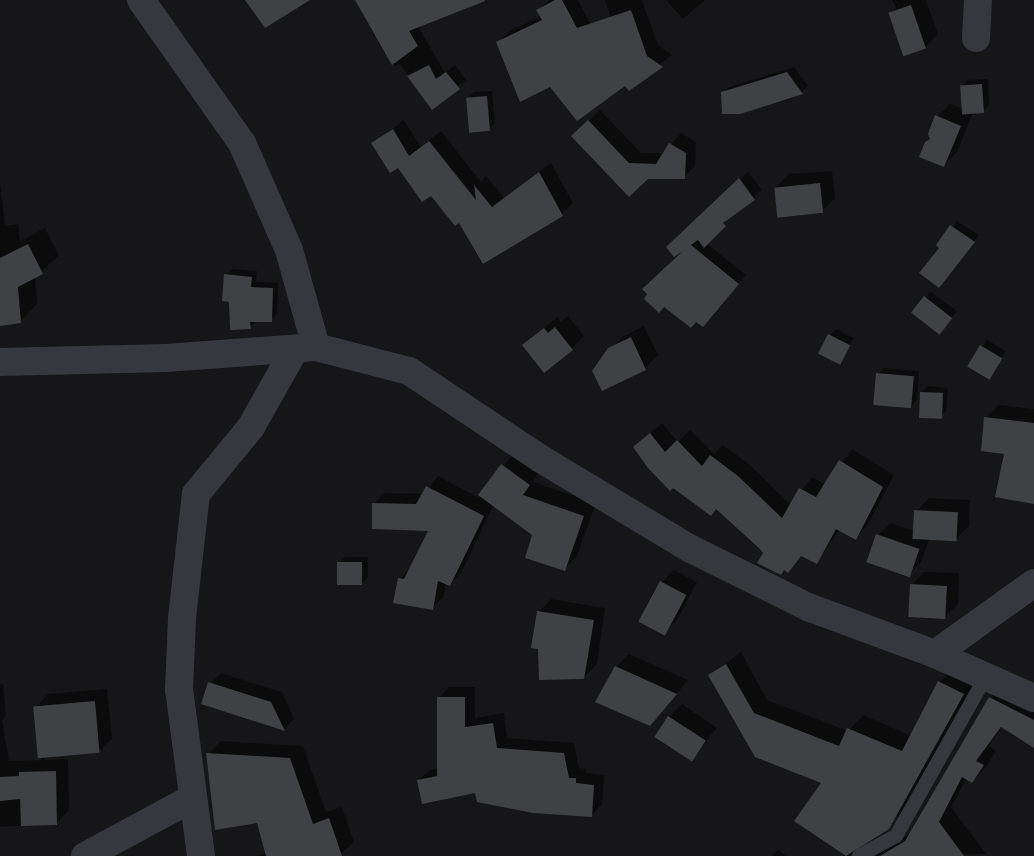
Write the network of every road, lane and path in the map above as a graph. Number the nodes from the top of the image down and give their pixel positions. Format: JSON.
{"nodes":[{"id":1,"x":141,"y":0,"type":"edge"},
{"id":2,"x":978,"y":0,"type":"edge"},
{"id":3,"x":976,"y":38,"type":"dead end"},
{"id":4,"x":305,"y":348,"type":"junction"},
{"id":5,"x":0,"y":362,"type":"edge"},
{"id":6,"x":1034,"y":583,"type":"edge"},
{"id":7,"x":935,"y":654,"type":"junction"},
{"id":8,"x":986,"y":676,"type":"junction"},
{"id":9,"x":1034,"y":698,"type":"edge"},
{"id":10,"x":191,"y":799,"type":"junction"},
{"id":11,"x":85,"y":856,"type":"edge"},
{"id":12,"x":201,"y":856,"type":"edge"},
{"id":13,"x":859,"y":856,"type":"edge"}],
"edges":[{"from":1,"to":4,"type":"street"},
{"from":2,"to":3,"type":"street"},
{"from":4,"to":5,"type":"street"},
{"from":4,"to":7,"type":"street"},
{"from":4,"to":10,"type":"street"},
{"from":6,"to":7,"type":"street"},
{"from":7,"to":8,"type":"street"},
{"from":8,"to":9,"type":"street"},
{"from":8,"to":13,"type":"lane"},
{"from":10,"to":11,"type":"street"},
{"from":10,"to":12,"type":"street"}]}
